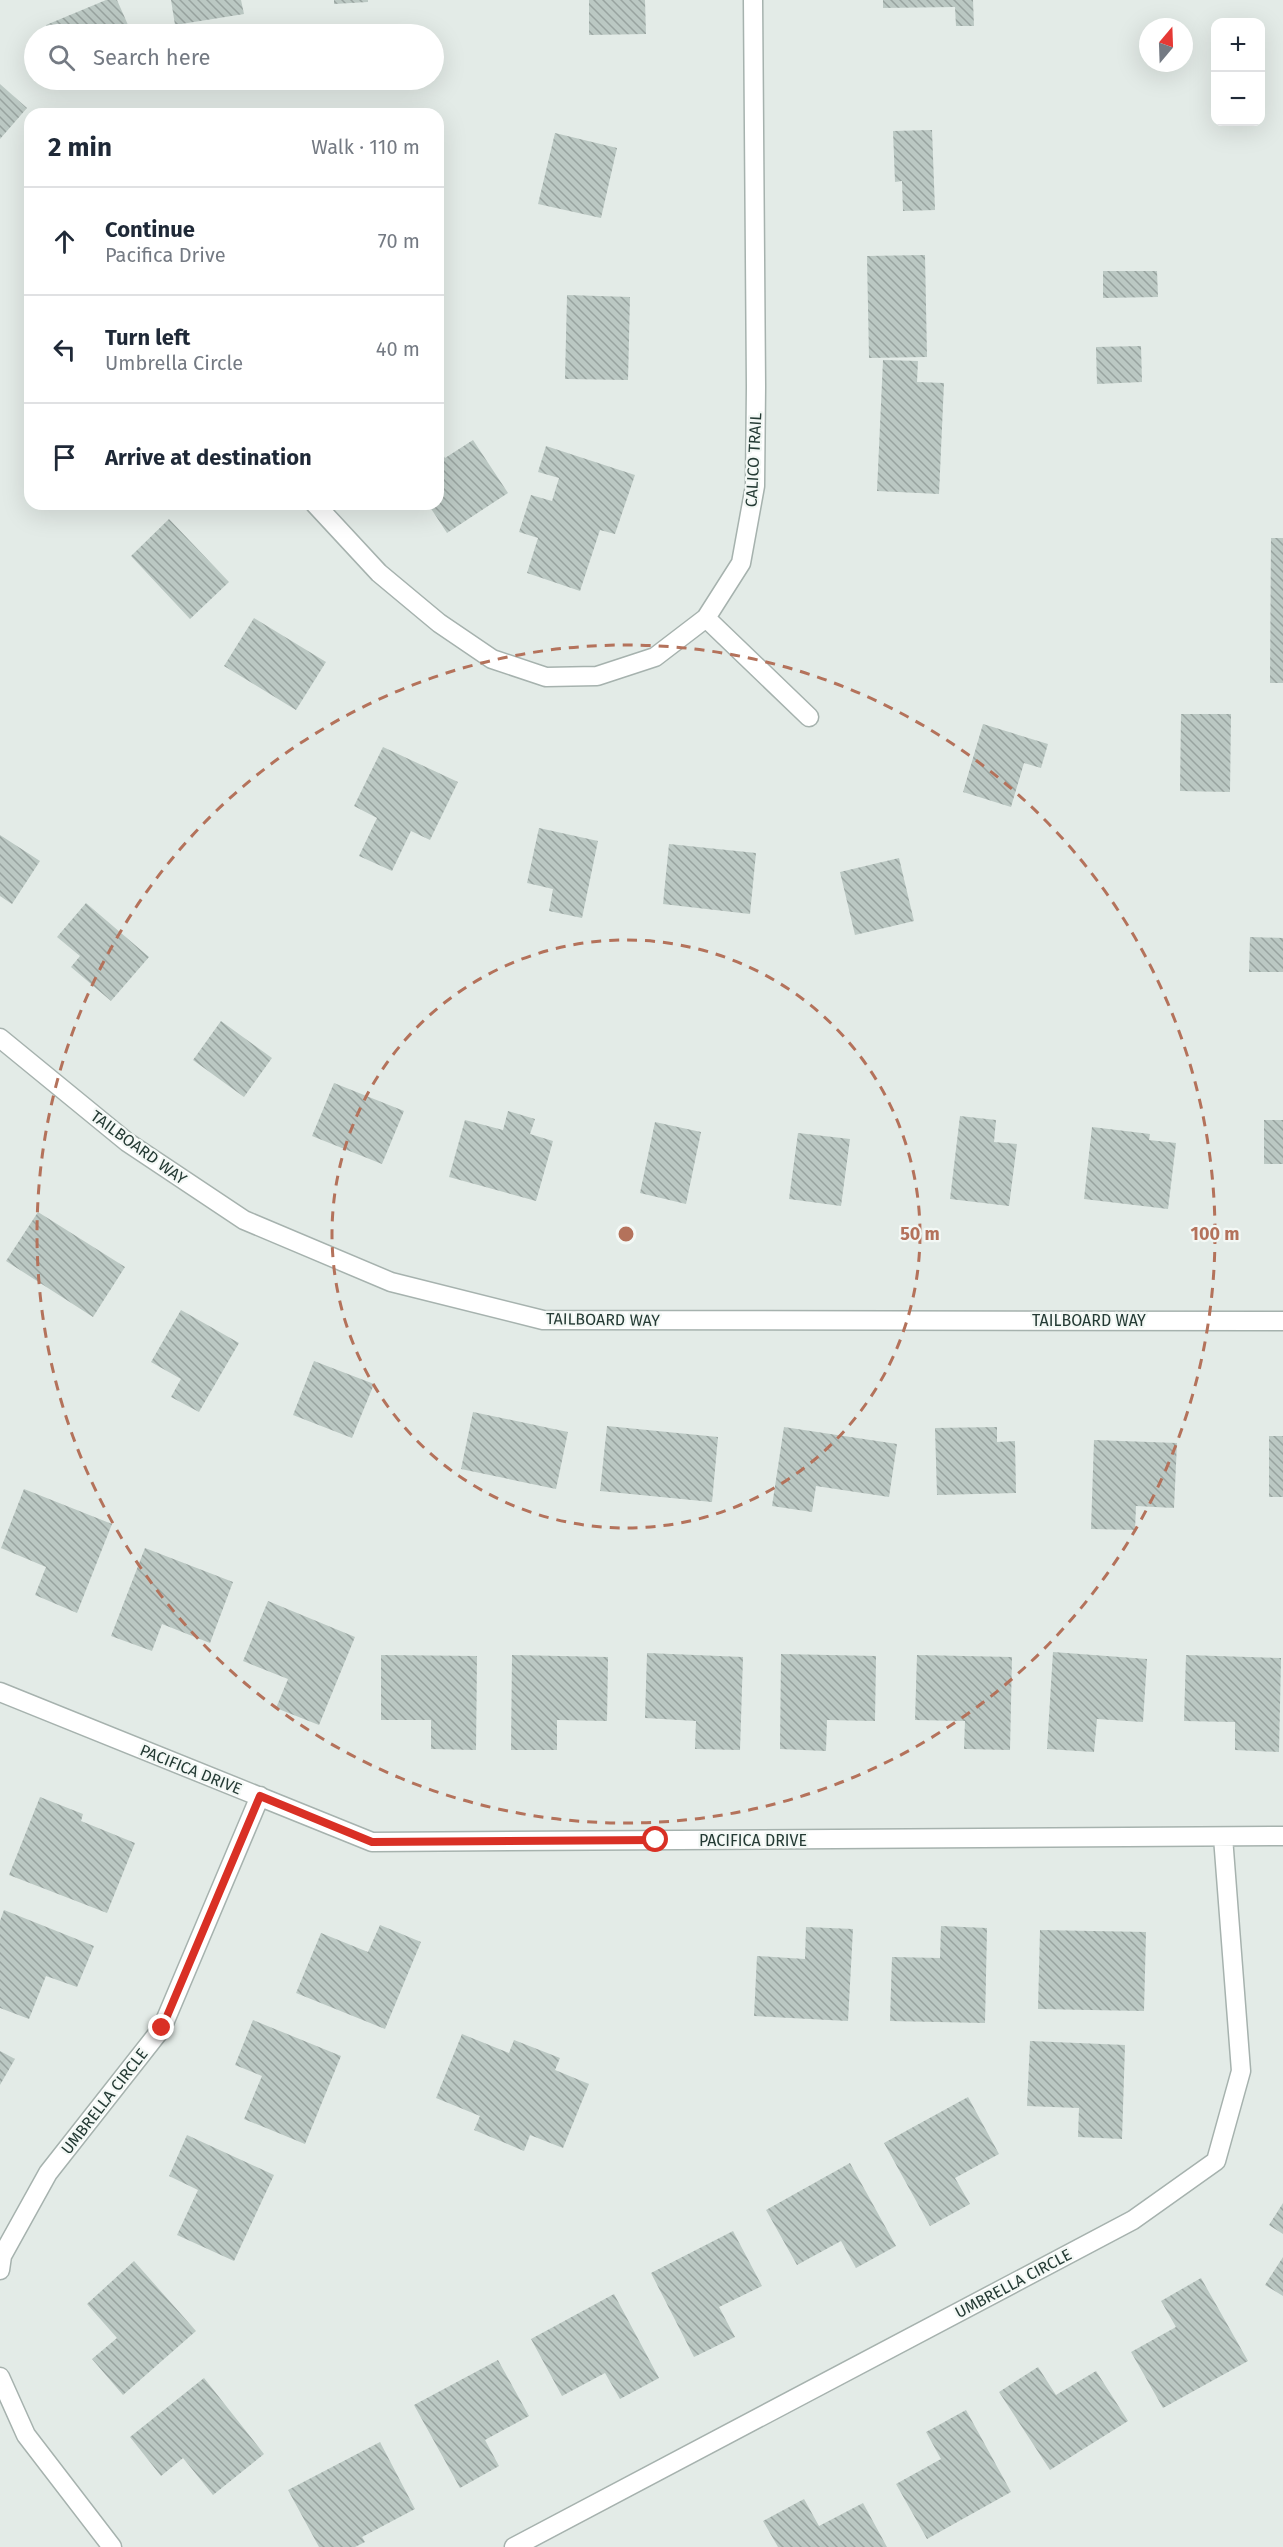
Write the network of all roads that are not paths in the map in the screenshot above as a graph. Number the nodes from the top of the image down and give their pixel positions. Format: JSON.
{"nodes":[{"id":1,"x":753,"y":0,"type":"edge"},
{"id":2,"x":321,"y":510,"type":"edge"},
{"id":3,"x":706,"y":618,"type":"junction"},
{"id":4,"x":809,"y":717,"type":"dead end"},
{"id":5,"x":0,"y":1038,"type":"edge"},
{"id":6,"x":1283,"y":1321,"type":"edge"},
{"id":7,"x":0,"y":1692,"type":"edge"},
{"id":8,"x":260,"y":1796,"type":"junction"},
{"id":9,"x":1283,"y":1836,"type":"edge"},
{"id":10,"x":1223,"y":1837,"type":"junction"},
{"id":11,"x":0,"y":2270,"type":"edge"},
{"id":12,"x":0,"y":2377,"type":"edge"},
{"id":13,"x":112,"y":2547,"type":"edge"},
{"id":14,"x":514,"y":2547,"type":"edge"}],
"edges":[{"from":1,"to":3,"type":"street","name":"CALICO TRAIL"},
{"from":2,"to":3,"type":"street","name":"CALICO TRAIL"},
{"from":3,"to":4,"type":"street"},
{"from":5,"to":6,"type":"street","name":"TAILBOARD WAY"},
{"from":7,"to":8,"type":"street","name":"PACIFICA DRIVE"},
{"from":8,"to":10,"type":"street","name":"PACIFICA DRIVE"},
{"from":8,"to":11,"type":"street","name":"UMBRELLA CIRCLE"},
{"from":9,"to":10,"type":"street","name":"PACIFICA DRIVE"},
{"from":10,"to":14,"type":"street","name":"UMBRELLA CIRCLE"},
{"from":12,"to":13,"type":"street"}]}
